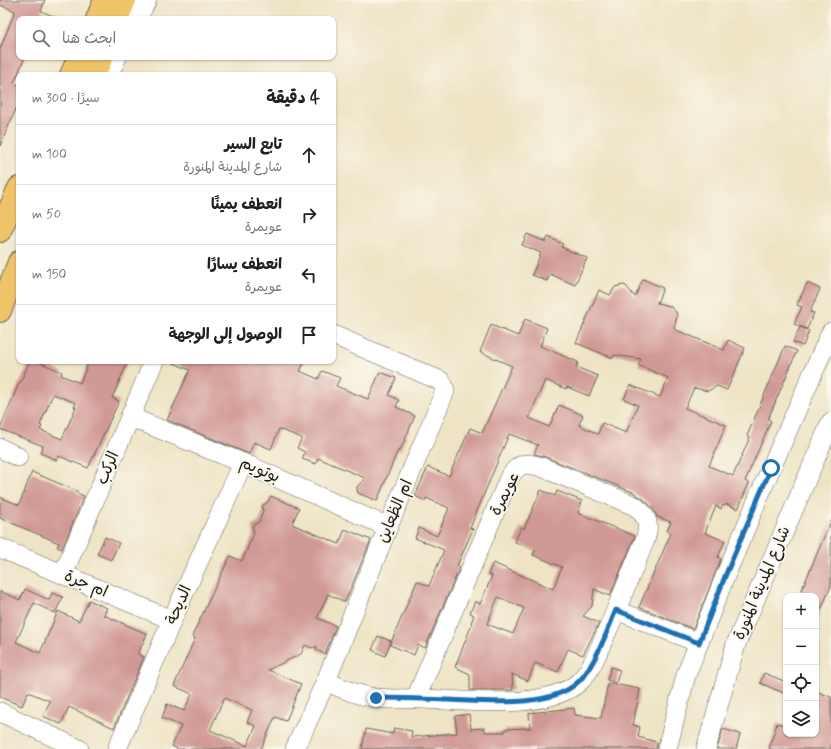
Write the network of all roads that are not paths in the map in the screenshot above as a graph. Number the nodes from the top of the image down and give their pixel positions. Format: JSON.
{"nodes":[{"id":1,"x":94,"y":0,"type":"edge"},
{"id":2,"x":105,"y":0,"type":"edge"},
{"id":3,"x":124,"y":0,"type":"edge"},
{"id":4,"x":147,"y":0,"type":"edge"},
{"id":5,"x":87,"y":16,"type":"edge"},
{"id":6,"x":98,"y":16,"type":"edge"},
{"id":7,"x":118,"y":16,"type":"edge"},
{"id":8,"x":139,"y":16,"type":"edge"},
{"id":9,"x":68,"y":60,"type":"edge"},
{"id":10,"x":78,"y":60,"type":"edge"},
{"id":11,"x":101,"y":60,"type":"edge"},
{"id":12,"x":116,"y":60,"type":"edge"},
{"id":13,"x":63,"y":72,"type":"edge"},
{"id":14,"x":72,"y":72,"type":"edge"},
{"id":15,"x":95,"y":72,"type":"edge"},
{"id":16,"x":110,"y":72,"type":"edge"},
{"id":17,"x":16,"y":195,"type":"edge"},
{"id":18,"x":0,"y":231,"type":"edge"},
{"id":19,"x":16,"y":270,"type":"edge"},
{"id":20,"x":0,"y":311,"type":"edge"},
{"id":21,"x":831,"y":332,"type":"edge"},
{"id":22,"x":336,"y":336,"type":"edge"},
{"id":23,"x":153,"y":364,"type":"edge"},
{"id":24,"x":130,"y":418,"type":"junction"},
{"id":25,"x":831,"y":422,"type":"edge"},
{"id":26,"x":0,"y":448,"type":"edge"},
{"id":27,"x":18,"y":457,"type":"dead end"},
{"id":28,"x":243,"y":463,"type":"junction"},
{"id":29,"x":388,"y":527,"type":"junction"},
{"id":30,"x":0,"y":548,"type":"edge"},
{"id":31,"x":62,"y":574,"type":"junction"},
{"id":32,"x":616,"y":610,"type":"junction"},
{"id":33,"x":172,"y":620,"type":"junction"},
{"id":34,"x":699,"y":643,"type":"junction"},
{"id":35,"x":326,"y":681,"type":"junction"},
{"id":36,"x":416,"y":698,"type":"junction"},
{"id":37,"x":0,"y":712,"type":"edge"},
{"id":38,"x":79,"y":749,"type":"edge"},
{"id":39,"x":117,"y":749,"type":"edge"},
{"id":40,"x":295,"y":749,"type":"edge"},
{"id":41,"x":667,"y":749,"type":"edge"},
{"id":42,"x":706,"y":749,"type":"edge"}],
"edges":[{"from":1,"to":5,"type":"street"},
{"from":2,"to":6,"type":"main road"},
{"from":3,"to":7,"type":"main road"},
{"from":4,"to":8,"type":"street"},
{"from":9,"to":13,"type":"street"},
{"from":10,"to":14,"type":"main road"},
{"from":11,"to":15,"type":"main road"},
{"from":12,"to":16,"type":"street"},
{"from":17,"to":18,"type":"main road"},
{"from":19,"to":20,"type":"main road"},
{"from":21,"to":34,"type":"street"},
{"from":22,"to":29,"type":"street","name":"ام الظعاين"},
{"from":23,"to":24,"type":"street","name":"الركب"},
{"from":24,"to":28,"type":"street","name":"بوتويم"},
{"from":24,"to":31,"type":"street","name":"الركب"},
{"from":25,"to":42,"type":"street","name":"شارع المدينة المنورة"},
{"from":26,"to":27,"type":"street"},
{"from":28,"to":29,"type":"street","name":"بوتويم"},
{"from":28,"to":33,"type":"street","name":"الديحة"},
{"from":29,"to":35,"type":"street","name":"ام الظعاين"},
{"from":30,"to":31,"type":"street","name":"ام جرة"},
{"from":31,"to":33,"type":"street","name":"ام جرة"},
{"from":32,"to":34,"type":"street"},
{"from":32,"to":36,"type":"street","name":"عويمرة"},
{"from":32,"to":36,"type":"street","name":"عويمرة"},
{"from":33,"to":39,"type":"street","name":"الديحة"},
{"from":34,"to":41,"type":"street"},
{"from":35,"to":36,"type":"street","name":"عويمرة"},
{"from":35,"to":40,"type":"street","name":"ام الظعاين"},
{"from":37,"to":38,"type":"street"}]}
